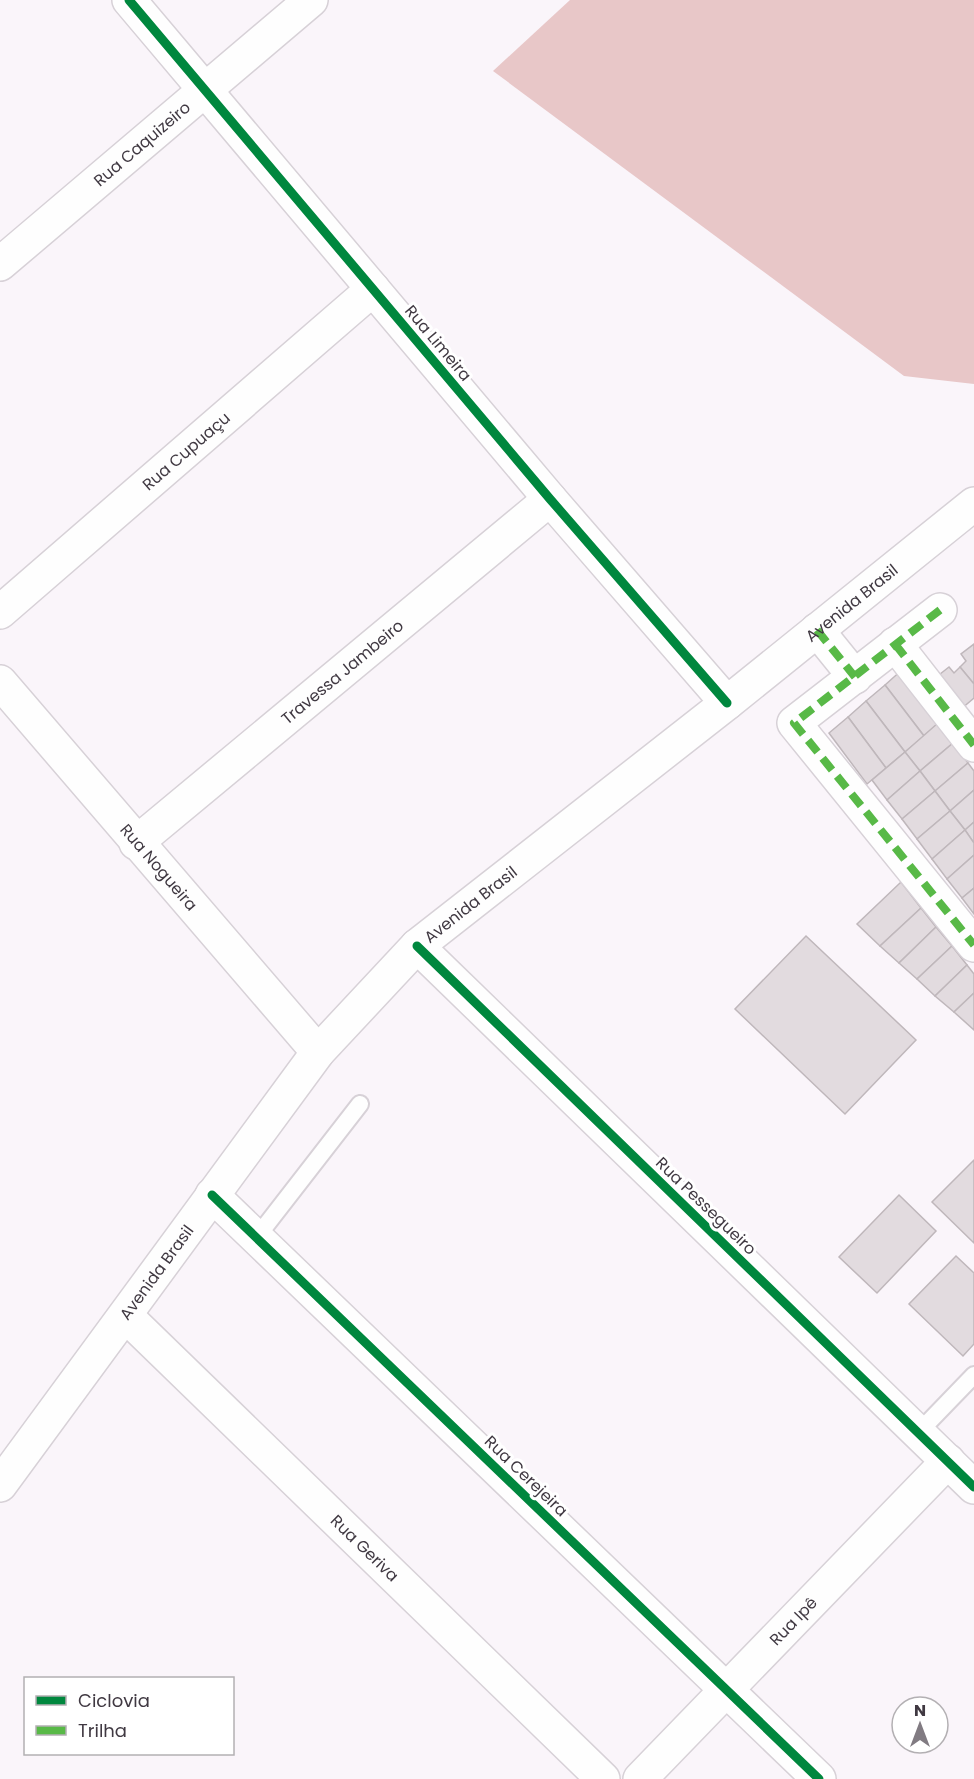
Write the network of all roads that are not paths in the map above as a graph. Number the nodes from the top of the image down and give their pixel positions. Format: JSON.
{"nodes":[{"id":1,"x":129,"y":0,"type":"edge"},
{"id":2,"x":311,"y":0,"type":"edge"},
{"id":3,"x":206,"y":91,"type":"junction"},
{"id":4,"x":0,"y":264,"type":"edge"},
{"id":5,"x":373,"y":289,"type":"junction"},
{"id":6,"x":550,"y":499,"type":"junction"},
{"id":7,"x":974,"y":504,"type":"edge"},
{"id":8,"x":940,"y":610,"type":"dead end"},
{"id":9,"x":0,"y":612,"type":"edge"},
{"id":10,"x":817,"y":630,"type":"junction"},
{"id":11,"x":894,"y":644,"type":"junction"},
{"id":12,"x":855,"y":677,"type":"junction"},
{"id":13,"x":0,"y":682,"type":"edge"},
{"id":14,"x":727,"y":703,"type":"junction"},
{"id":15,"x":974,"y":745,"type":"edge"},
{"id":16,"x":136,"y":843,"type":"junction"},
{"id":17,"x":974,"y":945,"type":"edge"},
{"id":18,"x":417,"y":946,"type":"junction"},
{"id":19,"x":318,"y":1052,"type":"junction"},
{"id":20,"x":360,"y":1104,"type":"dead end"},
{"id":21,"x":212,"y":1196,"type":"junction"},
{"id":22,"x":256,"y":1238,"type":"junction"},
{"id":23,"x":126,"y":1316,"type":"junction"},
{"id":24,"x":974,"y":1375,"type":"edge"},
{"id":25,"x":918,"y":1432,"type":"junction"},
{"id":26,"x":948,"y":1461,"type":"junction"},
{"id":27,"x":0,"y":1485,"type":"edge"},
{"id":28,"x":974,"y":1487,"type":"edge"},
{"id":29,"x":727,"y":1690,"type":"junction"},
{"id":30,"x":603,"y":1779,"type":"edge"},
{"id":31,"x":640,"y":1779,"type":"edge"},
{"id":32,"x":819,"y":1779,"type":"edge"}],
"edges":[{"from":1,"to":3,"type":"street","name":"Rua Limeira"},
{"from":2,"to":3,"type":"street","name":"Rua Caquizeiro"},
{"from":3,"to":4,"type":"street","name":"Rua Caquizeiro"},
{"from":3,"to":5,"type":"street","name":"Rua Limeira"},
{"from":5,"to":6,"type":"street","name":"Rua Limeira"},
{"from":5,"to":9,"type":"street","name":"Rua Cupuaçu"},
{"from":6,"to":14,"type":"street","name":"Rua Limeira"},
{"from":6,"to":16,"type":"street","name":"Travessa Jambeiro"},
{"from":7,"to":10,"type":"street","name":"Avenida Brasil"},
{"from":8,"to":11,"type":"street"},
{"from":10,"to":12,"type":"street"},
{"from":10,"to":14,"type":"street","name":"Avenida Brasil"},
{"from":11,"to":12,"type":"street"},
{"from":11,"to":15,"type":"street"},
{"from":12,"to":17,"type":"street"},
{"from":13,"to":16,"type":"street","name":"Rua Nogueira"},
{"from":14,"to":18,"type":"street","name":"Avenida Brasil"},
{"from":16,"to":19,"type":"street","name":"Rua Nogueira"},
{"from":18,"to":19,"type":"street","name":"Avenida Brasil"},
{"from":18,"to":25,"type":"street","name":"Rua Pessegueiro"},
{"from":19,"to":21,"type":"street","name":"Avenida Brasil"},
{"from":20,"to":22,"type":"lane"},
{"from":21,"to":22,"type":"street","name":"Rua Cerejeira"},
{"from":21,"to":23,"type":"street","name":"Avenida Brasil"},
{"from":22,"to":29,"type":"street","name":"Rua Cerejeira"},
{"from":23,"to":27,"type":"street","name":"Avenida Brasil"},
{"from":23,"to":30,"type":"street","name":"Rua Geriva"},
{"from":24,"to":25,"type":"lane"},
{"from":25,"to":26,"type":"street","name":"Rua Pessegueiro"},
{"from":26,"to":28,"type":"street","name":"Rua Pessegueiro"},
{"from":26,"to":29,"type":"street","name":"Rua Ipê"},
{"from":29,"to":31,"type":"street","name":"Rua Ipê"},
{"from":29,"to":32,"type":"street","name":"Rua Cerejeira"}]}
